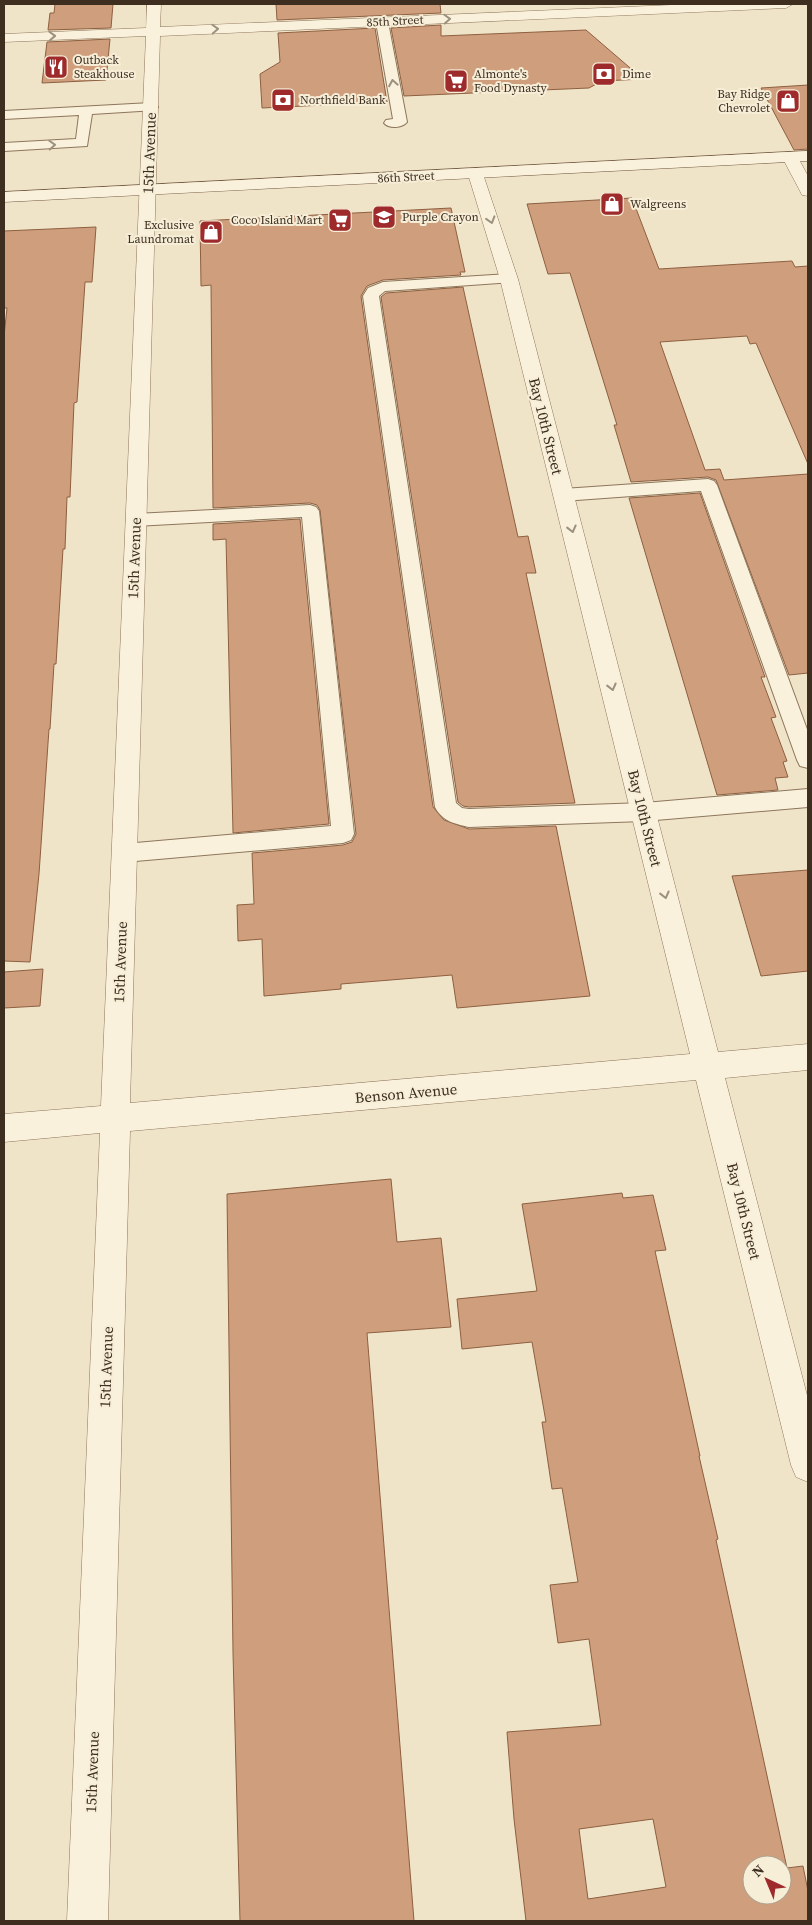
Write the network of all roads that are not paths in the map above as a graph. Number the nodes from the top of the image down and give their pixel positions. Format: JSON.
{"nodes":[{"id":1,"x":154,"y":4,"type":"edge"},
{"id":2,"x":786,"y":4,"type":"edge"},
{"id":3,"x":382,"y":22,"type":"junction"},
{"id":4,"x":152,"y":32,"type":"junction"},
{"id":5,"x":4,"y":38,"type":"edge"},
{"id":6,"x":151,"y":107,"type":"junction"},
{"id":7,"x":86,"y":111,"type":"junction"},
{"id":8,"x":4,"y":115,"type":"edge"},
{"id":9,"x":391,"y":123,"type":"dead end"},
{"id":10,"x":4,"y":147,"type":"edge"},
{"id":11,"x":808,"y":156,"type":"edge"},
{"id":12,"x":790,"y":157,"type":"junction"},
{"id":13,"x":476,"y":174,"type":"junction"},
{"id":14,"x":147,"y":190,"type":"junction"},
{"id":15,"x":808,"y":191,"type":"edge"},
{"id":16,"x":4,"y":197,"type":"edge"},
{"id":17,"x":509,"y":279,"type":"junction"},
{"id":18,"x":563,"y":495,"type":"junction"},
{"id":19,"x":135,"y":520,"type":"junction"},
{"id":20,"x":808,"y":760,"type":"edge"},
{"id":21,"x":808,"y":798,"type":"edge"},
{"id":22,"x":644,"y":812,"type":"junction"},
{"id":23,"x":124,"y":854,"type":"junction"},
{"id":24,"x":808,"y":1057,"type":"edge"},
{"id":25,"x":708,"y":1067,"type":"junction"},
{"id":26,"x":114,"y":1117,"type":"junction"},
{"id":27,"x":4,"y":1128,"type":"edge"},
{"id":28,"x":808,"y":1465,"type":"edge"},
{"id":29,"x":87,"y":1921,"type":"edge"}],
"edges":[{"from":1,"to":4,"type":"street","name":"15th Avenue"},
{"from":3,"to":2,"type":"street","name":"85th Street","one_way":true},
{"from":4,"to":3,"type":"street","name":"85th Street","one_way":true},
{"from":9,"to":3,"type":"lane","one_way":true},
{"from":5,"to":4,"type":"street","name":"85th Street","one_way":true},
{"from":4,"to":6,"type":"street","name":"15th Avenue"},
{"from":6,"to":7,"type":"lane"},
{"from":6,"to":14,"type":"street","name":"15th Avenue"},
{"from":7,"to":8,"type":"lane"},
{"from":10,"to":7,"type":"lane","one_way":true},
{"from":11,"to":12,"type":"street","name":"86th Street"},
{"from":12,"to":13,"type":"street","name":"86th Street"},
{"from":12,"to":15,"type":"street"},
{"from":13,"to":14,"type":"street","name":"86th Street"},
{"from":13,"to":17,"type":"street","name":"Bay 10th Street","one_way":true},
{"from":14,"to":16,"type":"street","name":"86th Street"},
{"from":14,"to":19,"type":"street","name":"15th Avenue"},
{"from":17,"to":18,"type":"street","name":"Bay 10th Street"},
{"from":17,"to":22,"type":"lane"},
{"from":18,"to":20,"type":"lane"},
{"from":18,"to":22,"type":"street","name":"Bay 10th Street","one_way":true},
{"from":19,"to":23,"type":"street","name":"15th Avenue"},
{"from":19,"to":23,"type":"lane"},
{"from":21,"to":22,"type":"lane"},
{"from":22,"to":25,"type":"street","name":"Bay 10th Street","one_way":true},
{"from":23,"to":26,"type":"street","name":"15th Avenue"},
{"from":24,"to":25,"type":"street","name":"Benson Avenue"},
{"from":25,"to":26,"type":"street","name":"Benson Avenue"},
{"from":25,"to":28,"type":"street","name":"Bay 10th Street"},
{"from":26,"to":27,"type":"street","name":"Benson Avenue"},
{"from":26,"to":29,"type":"street","name":"15th Avenue"}]}
